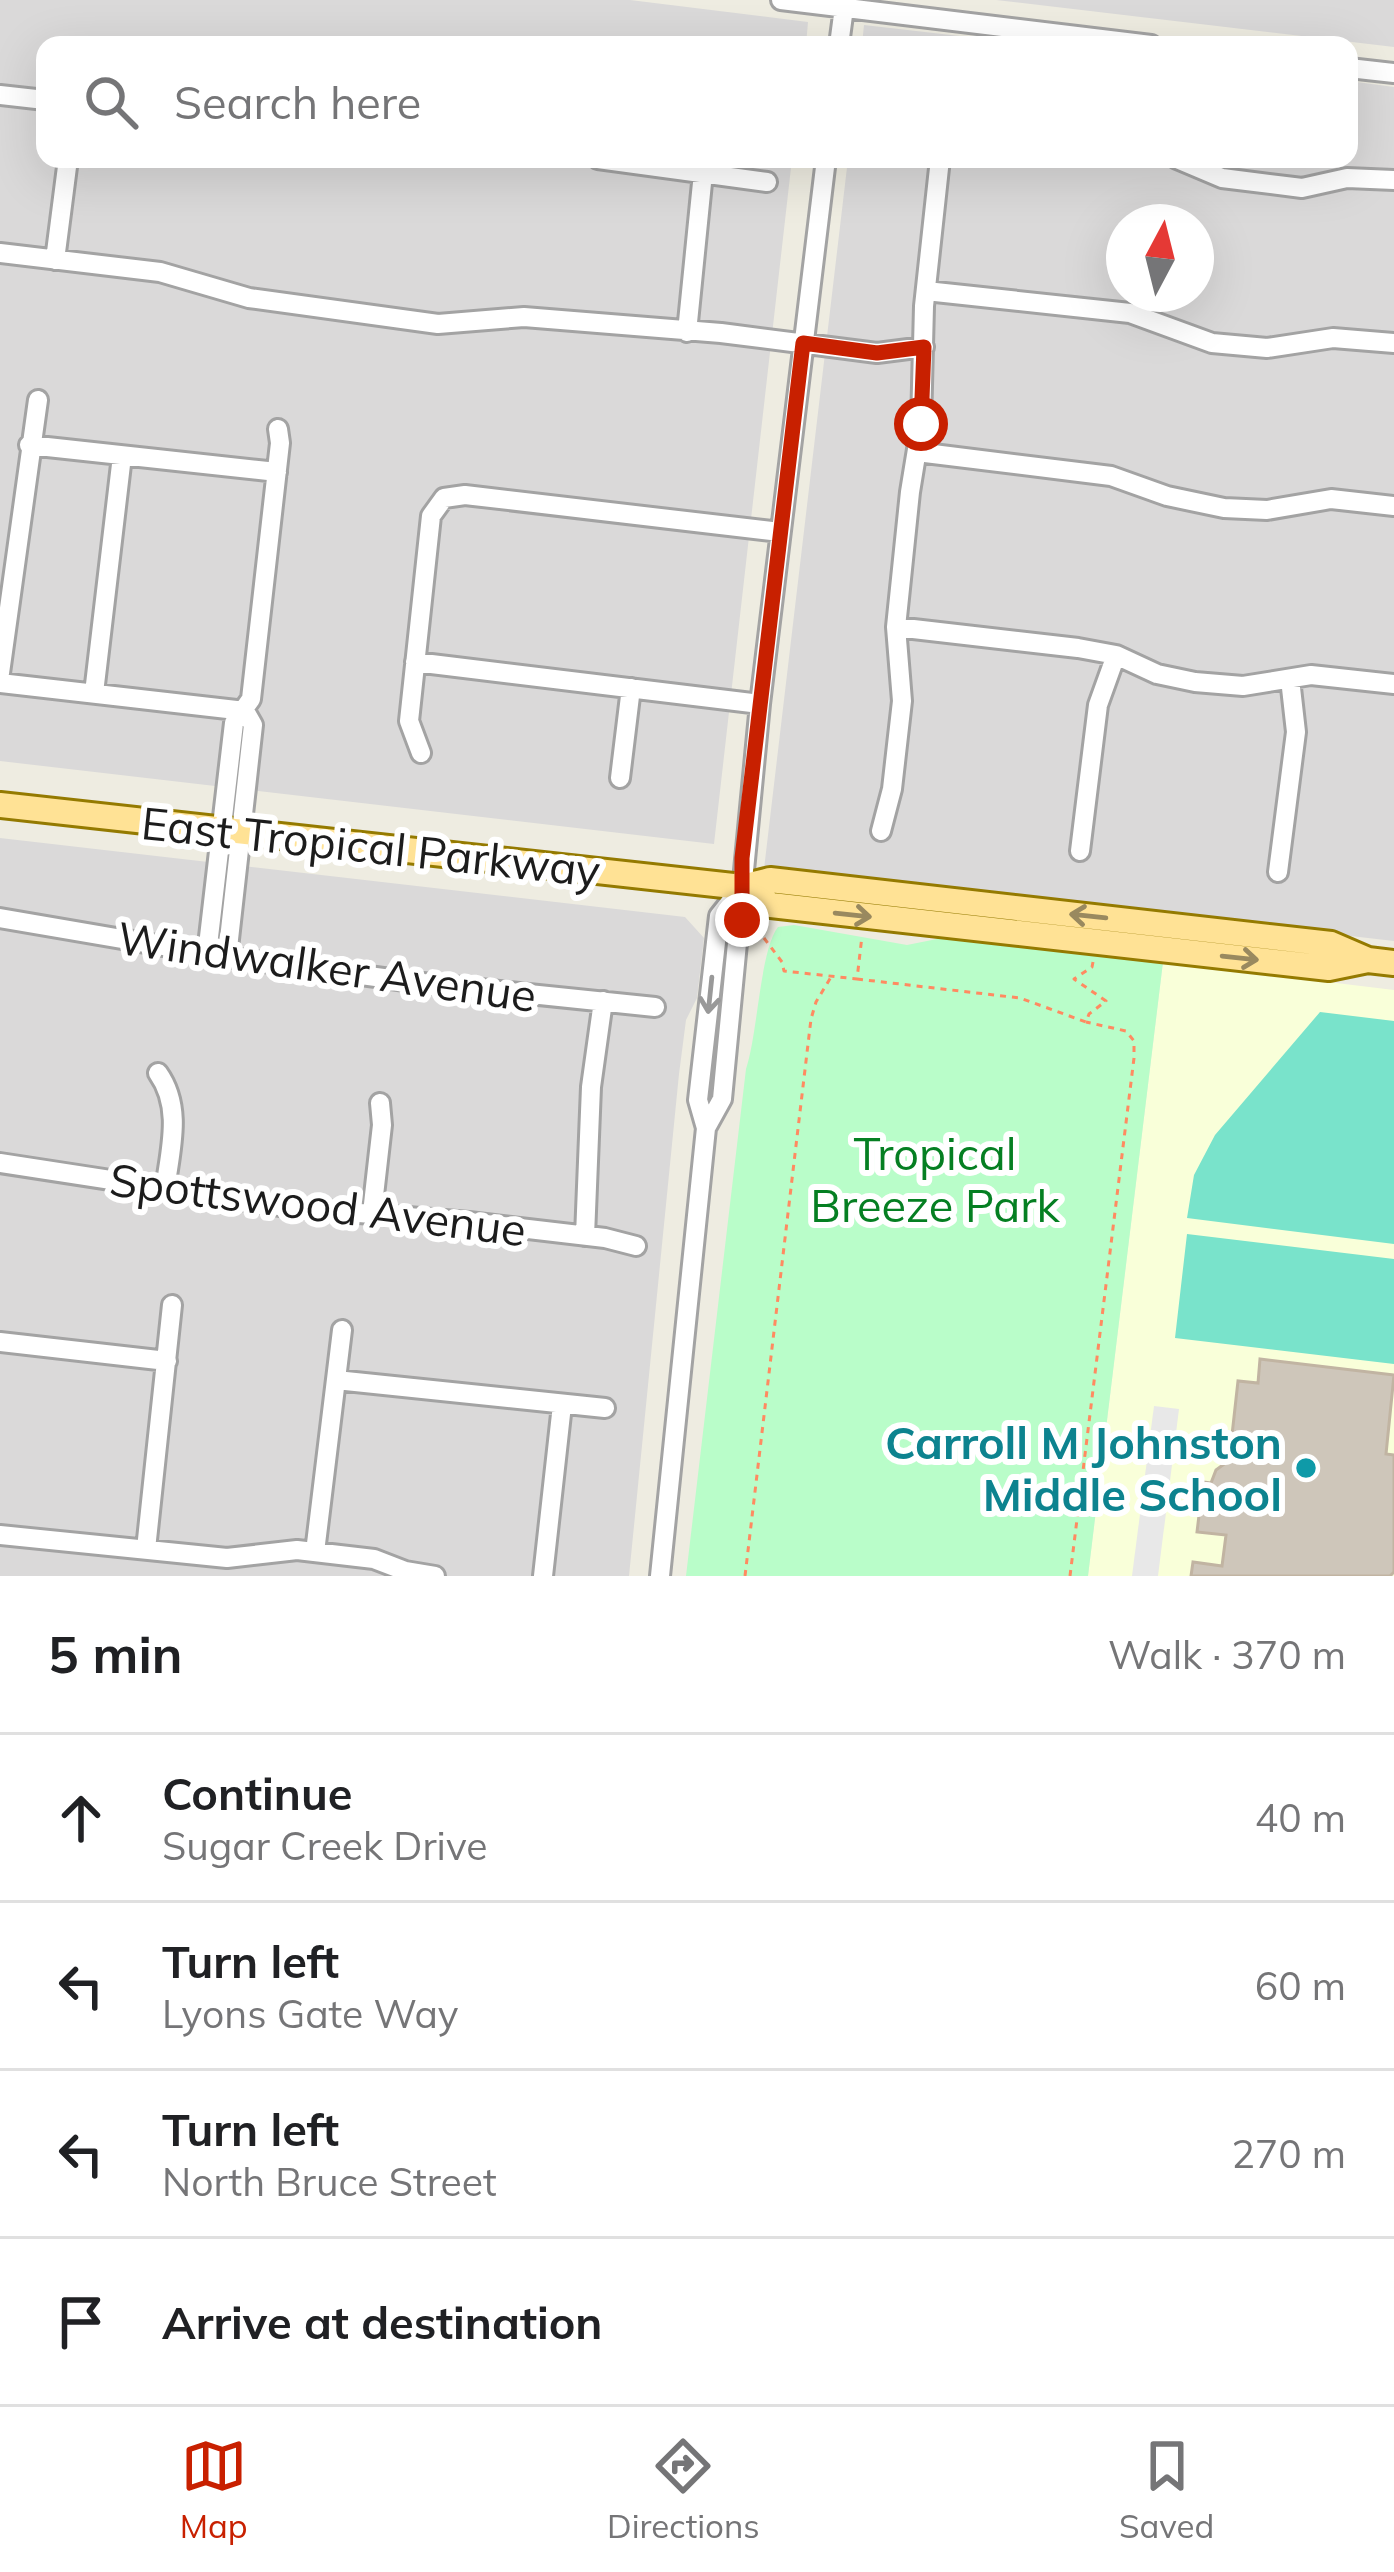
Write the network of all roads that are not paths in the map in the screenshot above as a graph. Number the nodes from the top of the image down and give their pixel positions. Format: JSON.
{"nodes":[{"id":1,"x":781,"y":0,"type":"edge"},
{"id":2,"x":844,"y":4,"type":"edge"},
{"id":3,"x":840,"y":36,"type":"edge"},
{"id":4,"x":1084,"y":36,"type":"edge"},
{"id":5,"x":1358,"y":69,"type":"edge"},
{"id":6,"x":1394,"y":73,"type":"edge"},
{"id":7,"x":0,"y":94,"type":"edge"},
{"id":8,"x":36,"y":99,"type":"edge"},
{"id":9,"x":67,"y":168,"type":"edge"},
{"id":10,"x":671,"y":168,"type":"edge"},
{"id":11,"x":825,"y":168,"type":"edge"},
{"id":12,"x":939,"y":168,"type":"edge"},
{"id":13,"x":1198,"y":168,"type":"edge"},
{"id":14,"x":703,"y":172,"type":"junction"},
{"id":15,"x":1394,"y":180,"type":"edge"},
{"id":16,"x":767,"y":182,"type":"dead end"},
{"id":17,"x":0,"y":253,"type":"edge"},
{"id":18,"x":55,"y":260,"type":"junction"},
{"id":19,"x":926,"y":291,"type":"junction"},
{"id":20,"x":687,"y":332,"type":"junction"},
{"id":21,"x":803,"y":343,"type":"junction"},
{"id":22,"x":1394,"y":343,"type":"edge"},
{"id":23,"x":924,"y":347,"type":"junction"},
{"id":24,"x":38,"y":400,"type":"dead end"},
{"id":25,"x":278,"y":429,"type":"dead end"},
{"id":26,"x":29,"y":445,"type":"junction"},
{"id":27,"x":917,"y":452,"type":"junction"},
{"id":28,"x":122,"y":456,"type":"junction"},
{"id":29,"x":277,"y":472,"type":"junction"},
{"id":30,"x":1394,"y":506,"type":"edge"},
{"id":31,"x":780,"y":532,"type":"junction"},
{"id":32,"x":896,"y":627,"type":"junction"},
{"id":33,"x":1116,"y":656,"type":"junction"},
{"id":34,"x":416,"y":662,"type":"junction"},
{"id":35,"x":0,"y":673,"type":"edge"},
{"id":36,"x":1290,"y":679,"type":"junction"},
{"id":37,"x":0,"y":683,"type":"edge"},
{"id":38,"x":1394,"y":684,"type":"edge"},
{"id":39,"x":631,"y":688,"type":"junction"},
{"id":40,"x":94,"y":694,"type":"junction"},
{"id":41,"x":760,"y":704,"type":"junction"},
{"id":42,"x":245,"y":711,"type":"junction"},
{"id":43,"x":421,"y":753,"type":"dead end"},
{"id":44,"x":620,"y":778,"type":"dead end"},
{"id":45,"x":0,"y":805,"type":"edge"},
{"id":46,"x":880,"y":830,"type":"dead end"},
{"id":47,"x":230,"y":831,"type":"junction"},
{"id":48,"x":1080,"y":851,"type":"dead end"},
{"id":49,"x":1278,"y":872,"type":"dead end"},
{"id":50,"x":742,"y":887,"type":"junction"},
{"id":51,"x":0,"y":918,"type":"edge"},
{"id":52,"x":217,"y":956,"type":"junction"},
{"id":53,"x":1367,"y":960,"type":"junction"},
{"id":54,"x":1394,"y":963,"type":"edge"},
{"id":55,"x":603,"y":1001,"type":"junction"},
{"id":56,"x":655,"y":1007,"type":"dead end"},
{"id":57,"x":158,"y":1072,"type":"dead end"},
{"id":58,"x":380,"y":1103,"type":"dead end"},
{"id":59,"x":0,"y":1163,"type":"edge"},
{"id":60,"x":165,"y":1190,"type":"junction"},
{"id":61,"x":372,"y":1213,"type":"junction"},
{"id":62,"x":585,"y":1236,"type":"junction"},
{"id":63,"x":636,"y":1246,"type":"dead end"},
{"id":64,"x":172,"y":1305,"type":"dead end"},
{"id":65,"x":342,"y":1330,"type":"dead end"},
{"id":66,"x":0,"y":1342,"type":"edge"},
{"id":67,"x":167,"y":1361,"type":"junction"},
{"id":68,"x":336,"y":1379,"type":"junction"},
{"id":69,"x":562,"y":1405,"type":"junction"},
{"id":70,"x":605,"y":1408,"type":"dead end"},
{"id":71,"x":0,"y":1535,"type":"edge"},
{"id":72,"x":146,"y":1549,"type":"junction"},
{"id":73,"x":316,"y":1552,"type":"junction"},
{"id":74,"x":435,"y":1576,"type":"edge"},
{"id":75,"x":542,"y":1576,"type":"edge"},
{"id":76,"x":660,"y":1576,"type":"edge"}],
"edges":[{"from":1,"to":2,"type":"street"},
{"from":2,"to":3,"type":"street"},
{"from":2,"to":4,"type":"street"},
{"from":5,"to":6,"type":"street"},
{"from":7,"to":8,"type":"street"},
{"from":9,"to":18,"type":"street"},
{"from":10,"to":14,"type":"street"},
{"from":11,"to":21,"type":"street"},
{"from":12,"to":19,"type":"street"},
{"from":13,"to":15,"type":"street"},
{"from":14,"to":16,"type":"street"},
{"from":14,"to":20,"type":"street"},
{"from":17,"to":18,"type":"street"},
{"from":18,"to":20,"type":"street"},
{"from":19,"to":22,"type":"street"},
{"from":19,"to":23,"type":"street"},
{"from":20,"to":21,"type":"street"},
{"from":21,"to":23,"type":"street"},
{"from":21,"to":31,"type":"street"},
{"from":23,"to":27,"type":"street"},
{"from":24,"to":26,"type":"street"},
{"from":25,"to":29,"type":"street"},
{"from":26,"to":28,"type":"street"},
{"from":26,"to":35,"type":"street"},
{"from":27,"to":30,"type":"street"},
{"from":27,"to":32,"type":"street"},
{"from":28,"to":29,"type":"street"},
{"from":28,"to":40,"type":"street"},
{"from":29,"to":42,"type":"street"},
{"from":31,"to":34,"type":"street"},
{"from":31,"to":41,"type":"street"},
{"from":32,"to":33,"type":"street"},
{"from":32,"to":46,"type":"street"},
{"from":33,"to":36,"type":"street"},
{"from":33,"to":48,"type":"street"},
{"from":34,"to":39,"type":"street"},
{"from":34,"to":43,"type":"street"},
{"from":36,"to":38,"type":"street"},
{"from":36,"to":49,"type":"street"},
{"from":37,"to":40,"type":"street"},
{"from":39,"to":41,"type":"street"},
{"from":39,"to":44,"type":"street"},
{"from":40,"to":42,"type":"street"},
{"from":41,"to":50,"type":"street"},
{"from":42,"to":47,"type":"street"},
{"from":45,"to":47,"type":"main road","name":"East Tropical Parkway"},
{"from":47,"to":50,"type":"main road","name":"East Tropical Parkway"},
{"from":47,"to":52,"type":"street"},
{"from":53,"to":50,"type":"main road","name":"East Tropical Parkway","one_way":true},
{"from":50,"to":53,"type":"main road","name":"East Tropical Parkway","one_way":true},
{"from":50,"to":76,"type":"street"},
{"from":51,"to":52,"type":"street","name":"Windwalker Avenue"},
{"from":52,"to":55,"type":"street","name":"Windwalker Avenue"},
{"from":53,"to":54,"type":"main road","name":"East Tropical Parkway"},
{"from":55,"to":56,"type":"street","name":"Windwalker Avenue"},
{"from":55,"to":62,"type":"street"},
{"from":57,"to":60,"type":"street"},
{"from":58,"to":61,"type":"street"},
{"from":59,"to":60,"type":"street","name":"Spottswood Avenue"},
{"from":60,"to":61,"type":"street","name":"Spottswood Avenue"},
{"from":61,"to":62,"type":"street","name":"Spottswood Avenue"},
{"from":62,"to":63,"type":"street","name":"Spottswood Avenue"},
{"from":64,"to":67,"type":"street"},
{"from":65,"to":68,"type":"street"},
{"from":66,"to":67,"type":"street"},
{"from":67,"to":72,"type":"street"},
{"from":68,"to":69,"type":"street"},
{"from":68,"to":73,"type":"street"},
{"from":69,"to":70,"type":"street"},
{"from":69,"to":75,"type":"street"},
{"from":71,"to":72,"type":"street"},
{"from":72,"to":73,"type":"street"},
{"from":73,"to":74,"type":"street"}]}
